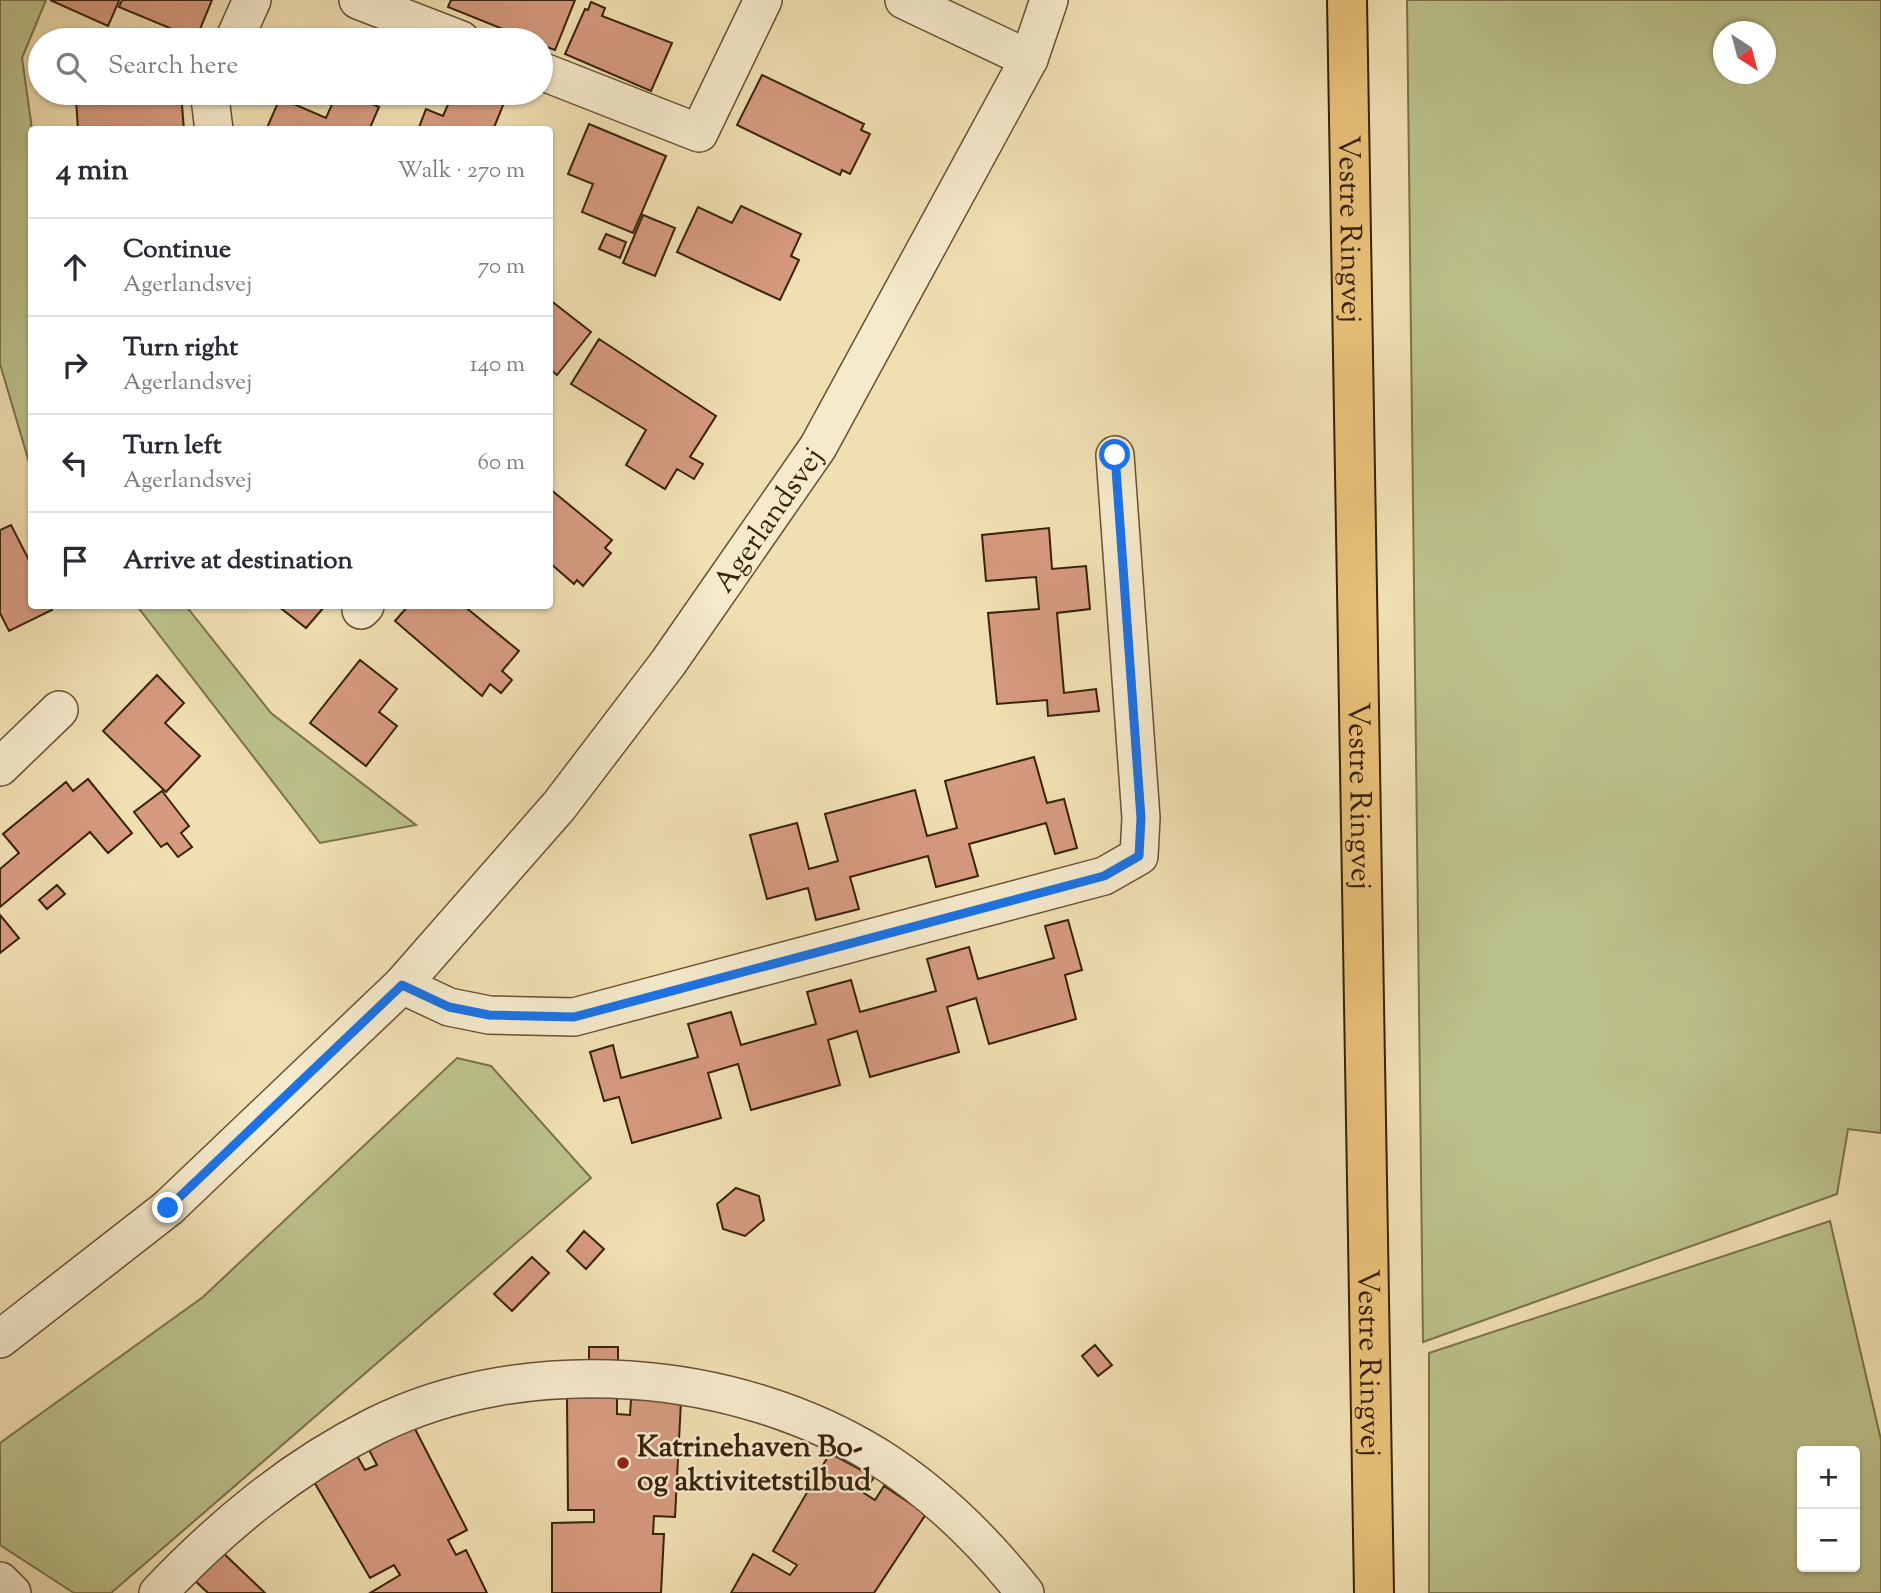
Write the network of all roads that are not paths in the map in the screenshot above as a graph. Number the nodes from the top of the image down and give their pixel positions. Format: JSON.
{"nodes":[{"id":1,"x":251,"y":0,"type":"edge"},
{"id":2,"x":358,"y":0,"type":"edge"},
{"id":3,"x":763,"y":0,"type":"edge"},
{"id":4,"x":904,"y":0,"type":"edge"},
{"id":5,"x":1049,"y":0,"type":"edge"},
{"id":6,"x":1347,"y":0,"type":"edge"},
{"id":7,"x":239,"y":28,"type":"edge"},
{"id":8,"x":430,"y":28,"type":"edge"},
{"id":9,"x":1029,"y":59,"type":"junction"},
{"id":10,"x":553,"y":76,"type":"edge"},
{"id":11,"x":211,"y":105,"type":"edge"},
{"id":12,"x":214,"y":126,"type":"edge"},
{"id":13,"x":1115,"y":455,"type":"dead end"},
{"id":14,"x":58,"y":710,"type":"dead end"},
{"id":15,"x":0,"y":767,"type":"edge"},
{"id":16,"x":402,"y":985,"type":"junction"},
{"id":17,"x":0,"y":1339,"type":"edge"},
{"id":18,"x":0,"y":1581,"type":"edge"},
{"id":19,"x":12,"y":1593,"type":"edge"},
{"id":20,"x":158,"y":1593,"type":"edge"},
{"id":21,"x":1025,"y":1593,"type":"edge"},
{"id":22,"x":1374,"y":1593,"type":"edge"}],
"edges":[{"from":1,"to":7,"type":"street"},
{"from":2,"to":8,"type":"street"},
{"from":3,"to":10,"type":"street"},
{"from":4,"to":9,"type":"street"},
{"from":5,"to":9,"type":"street","name":"Agerlandsvej"},
{"from":6,"to":22,"type":"main road","name":"Vestre Ringvej"},
{"from":9,"to":16,"type":"street","name":"Agerlandsvej"},
{"from":11,"to":12,"type":"street"},
{"from":13,"to":16,"type":"street"},
{"from":14,"to":15,"type":"street"},
{"from":16,"to":17,"type":"street","name":"Agerlandsvej"},
{"from":18,"to":19,"type":"street"},
{"from":20,"to":21,"type":"street"}]}
